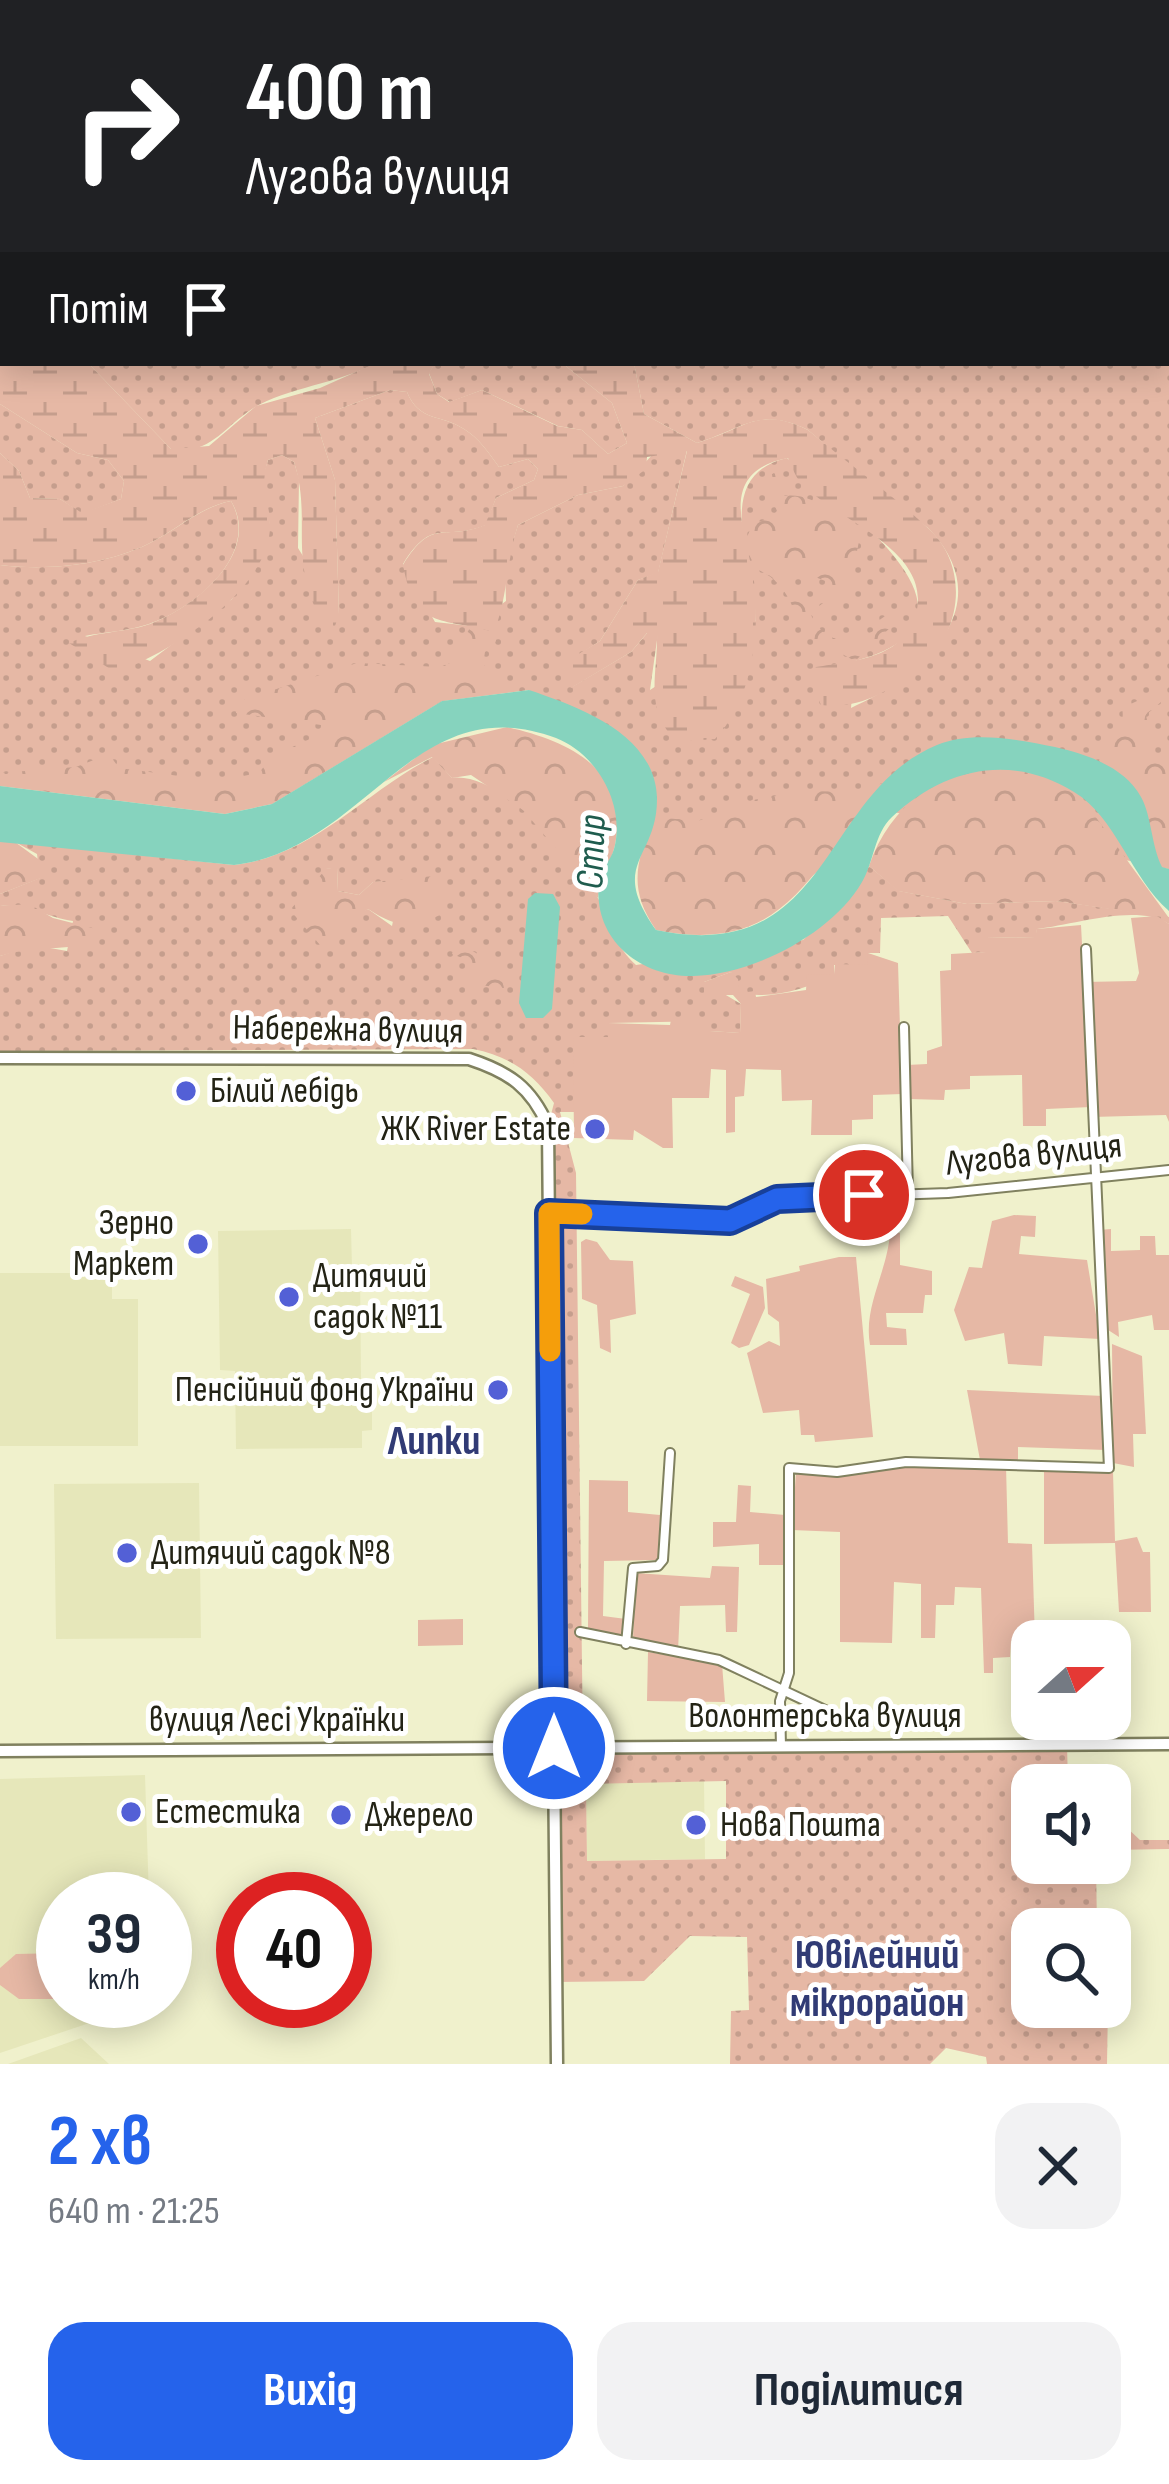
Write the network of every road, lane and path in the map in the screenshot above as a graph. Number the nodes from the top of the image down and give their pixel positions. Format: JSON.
{"nodes":[{"id":1,"x":1086,"y":949,"type":"dead end"},
{"id":2,"x":904,"y":1027,"type":"dead end"},
{"id":3,"x":0,"y":1058,"type":"edge"},
{"id":4,"x":1169,"y":1170,"type":"edge"},
{"id":5,"x":1096,"y":1174,"type":"junction"},
{"id":6,"x":908,"y":1192,"type":"junction"},
{"id":7,"x":549,"y":1213,"type":"junction"},
{"id":8,"x":670,"y":1453,"type":"dead end"},
{"id":9,"x":580,"y":1632,"type":"dead end"},
{"id":10,"x":626,"y":1644,"type":"junction"},
{"id":11,"x":782,"y":1692,"type":"junction"},
{"id":12,"x":844,"y":1719,"type":"dead end"},
{"id":13,"x":1169,"y":1744,"type":"edge"},
{"id":14,"x":781,"y":1747,"type":"junction"},
{"id":15,"x":554,"y":1748,"type":"junction"},
{"id":16,"x":0,"y":1751,"type":"edge"},
{"id":17,"x":556,"y":2064,"type":"edge"}],
"edges":[{"from":1,"to":5,"type":"street"},
{"from":2,"to":6,"type":"street"},
{"from":3,"to":7,"type":"street","name":"Набережна вулиця"},
{"from":4,"to":5,"type":"street","name":"Лугова вулиця"},
{"from":5,"to":6,"type":"street","name":"Лугова вулиця"},
{"from":5,"to":11,"type":"street"},
{"from":6,"to":7,"type":"street","name":"Лугова вулиця"},
{"from":7,"to":15,"type":"street","name":"Набережна вулиця"},
{"from":8,"to":10,"type":"street"},
{"from":9,"to":10,"type":"street"},
{"from":10,"to":11,"type":"street"},
{"from":11,"to":12,"type":"street"},
{"from":11,"to":14,"type":"street"},
{"from":13,"to":14,"type":"street","name":"Волонтерська вулиця"},
{"from":14,"to":15,"type":"street","name":"Волонтерська вулиця"},
{"from":15,"to":16,"type":"street","name":"вулиця Лесі Українки"},
{"from":15,"to":17,"type":"street","name":"Набережна вулиця"}]}
